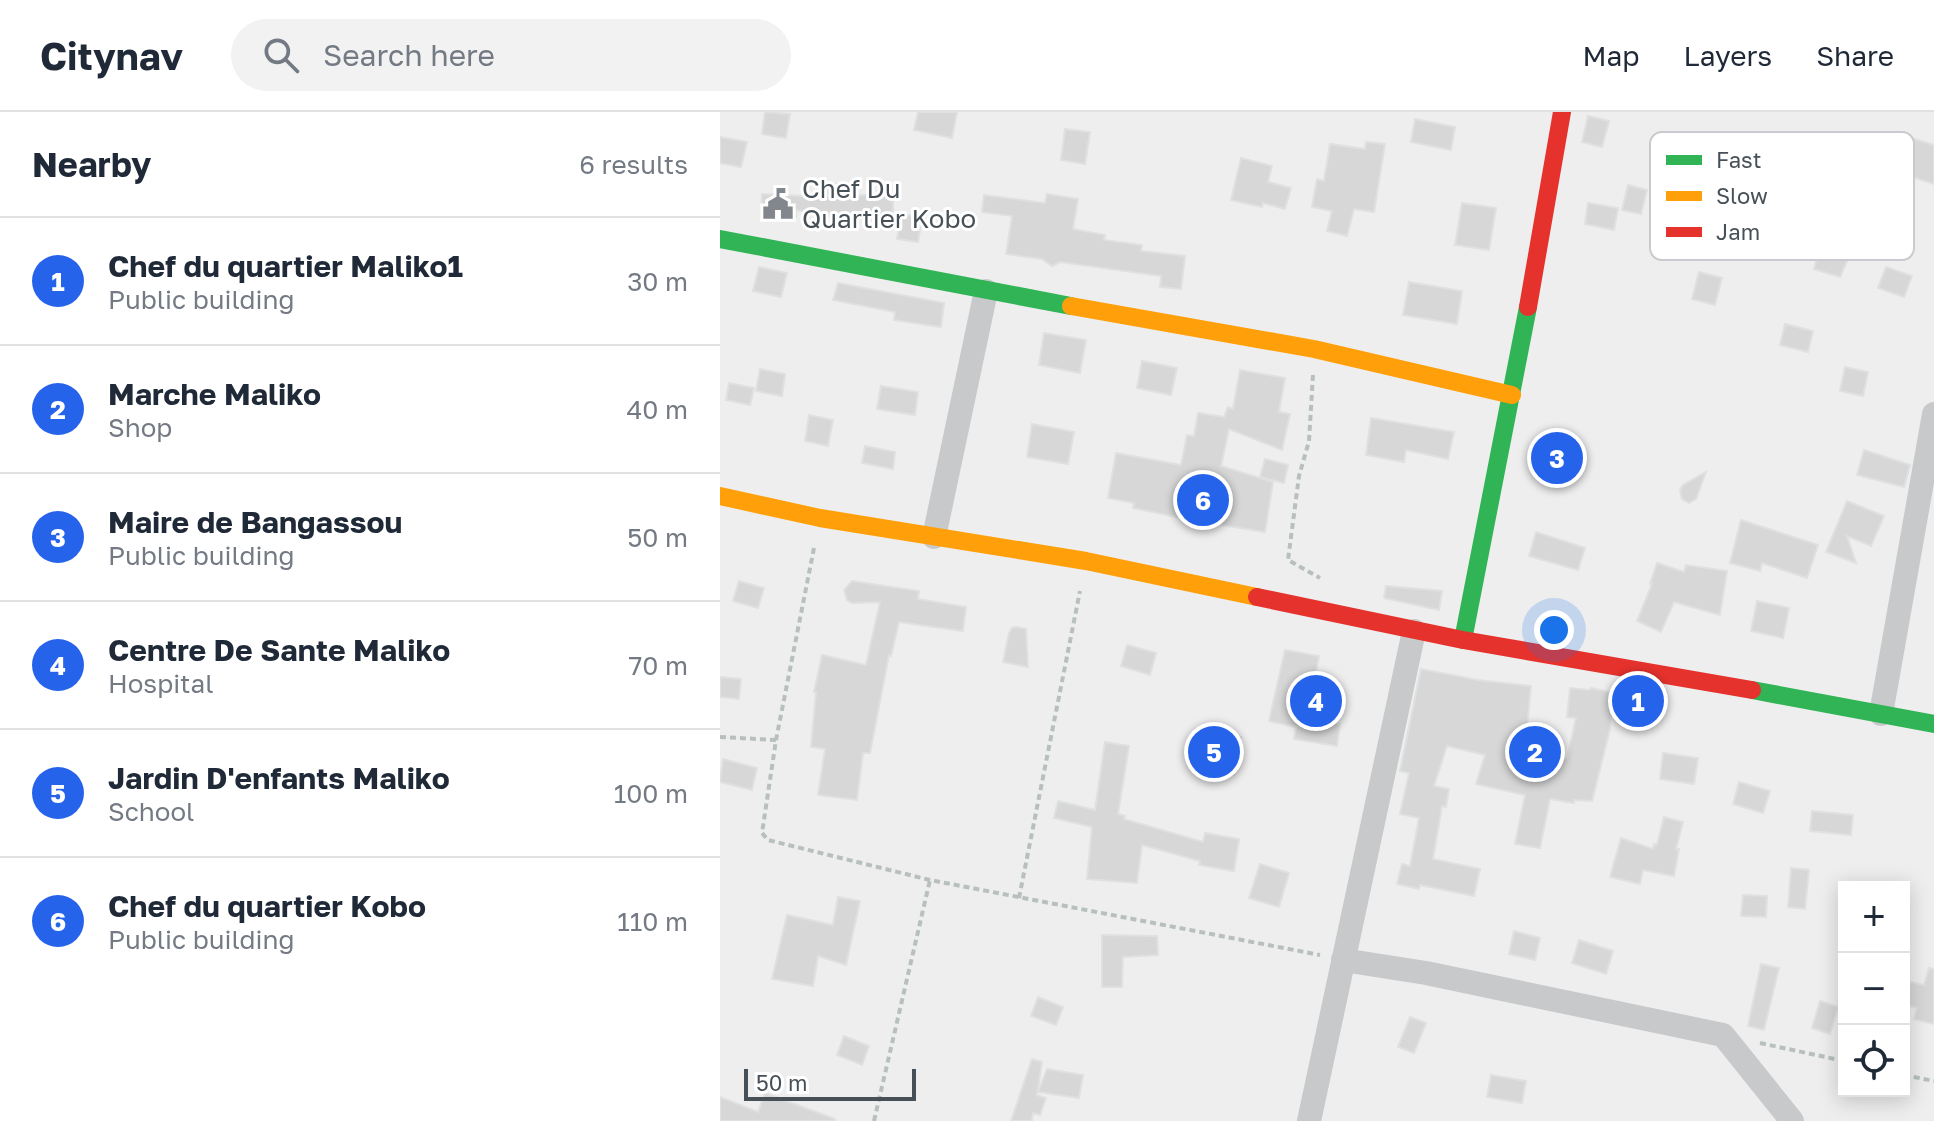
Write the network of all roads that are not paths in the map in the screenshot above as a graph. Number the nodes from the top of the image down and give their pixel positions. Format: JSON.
{"nodes":[{"id":1,"x":1562,"y":112,"type":"edge"},
{"id":2,"x":720,"y":239,"type":"edge"},
{"id":3,"x":986,"y":291,"type":"junction"},
{"id":4,"x":1512,"y":395,"type":"junction"},
{"id":5,"x":1934,"y":414,"type":"edge"},
{"id":6,"x":720,"y":496,"type":"edge"},
{"id":7,"x":934,"y":537,"type":"junction"},
{"id":8,"x":1414,"y":631,"type":"junction"},
{"id":9,"x":1463,"y":640,"type":"junction"},
{"id":10,"x":1881,"y":714,"type":"junction"},
{"id":11,"x":1934,"y":724,"type":"edge"},
{"id":12,"x":1343,"y":960,"type":"junction"},
{"id":13,"x":1309,"y":1121,"type":"edge"},
{"id":14,"x":1792,"y":1121,"type":"edge"}],
"edges":[{"from":1,"to":4,"type":"street"},
{"from":2,"to":3,"type":"street"},
{"from":3,"to":4,"type":"street"},
{"from":3,"to":7,"type":"street"},
{"from":4,"to":9,"type":"street"},
{"from":5,"to":10,"type":"street"},
{"from":6,"to":7,"type":"street"},
{"from":7,"to":8,"type":"street"},
{"from":8,"to":9,"type":"street"},
{"from":8,"to":12,"type":"street"},
{"from":9,"to":10,"type":"street"},
{"from":10,"to":11,"type":"street"},
{"from":12,"to":13,"type":"street"},
{"from":12,"to":14,"type":"street"}]}
